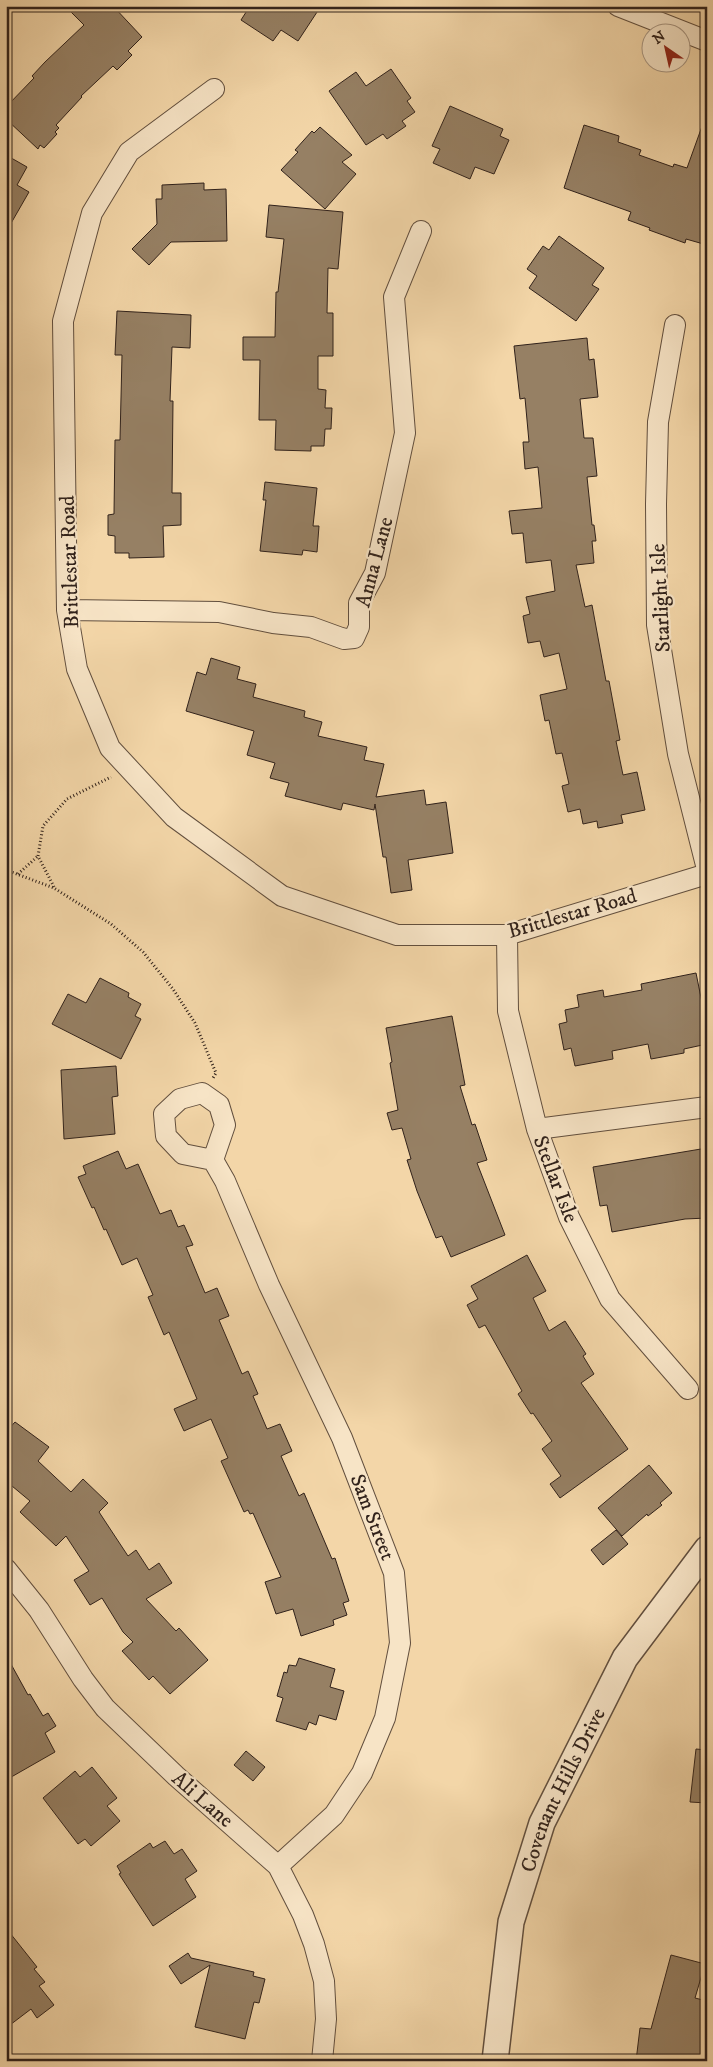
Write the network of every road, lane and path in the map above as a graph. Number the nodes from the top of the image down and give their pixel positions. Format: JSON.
{"nodes":[{"id":1,"x":618,"y":6,"type":"edge"},
{"id":2,"x":707,"y":41,"type":"edge"},
{"id":3,"x":214,"y":89,"type":"dead end"},
{"id":4,"x":421,"y":231,"type":"dead end"},
{"id":5,"x":675,"y":325,"type":"dead end"},
{"id":6,"x":67,"y":610,"type":"junction"},
{"id":7,"x":128,"y":768,"type":"junction"},
{"id":8,"x":38,"y":856,"type":"junction"},
{"id":9,"x":707,"y":869,"type":"edge"},
{"id":10,"x":6,"y":870,"type":"edge"},
{"id":11,"x":18,"y":874,"type":"junction"},
{"id":12,"x":707,"y":874,"type":"edge"},
{"id":13,"x":54,"y":888,"type":"junction"},
{"id":14,"x":507,"y":934,"type":"junction"},
{"id":15,"x":202,"y":1093,"type":"junction"},
{"id":16,"x":707,"y":1107,"type":"edge"},
{"id":17,"x":537,"y":1129,"type":"junction"},
{"id":18,"x":213,"y":1160,"type":"junction"},
{"id":19,"x":688,"y":1389,"type":"dead end"},
{"id":20,"x":707,"y":1549,"type":"edge"},
{"id":21,"x":6,"y":1569,"type":"edge"},
{"id":22,"x":278,"y":1866,"type":"junction"},
{"id":23,"x":322,"y":2061,"type":"edge"},
{"id":24,"x":495,"y":2061,"type":"edge"}],
"edges":[{"from":1,"to":2,"type":"street"},
{"from":3,"to":6,"type":"street","name":"Brittlestar Road"},
{"from":4,"to":6,"type":"street","name":"Anna Lane"},
{"from":5,"to":9,"type":"street","name":"Starlight Isle"},
{"from":6,"to":7,"type":"street","name":"Brittlestar Road"},
{"from":7,"to":8,"type":"path"},
{"from":7,"to":14,"type":"street","name":"Brittlestar Road"},
{"from":8,"to":11,"type":"path"},
{"from":8,"to":13,"type":"path"},
{"from":10,"to":11,"type":"path"},
{"from":11,"to":13,"type":"path"},
{"from":12,"to":14,"type":"street","name":"Brittlestar Road"},
{"from":13,"to":15,"type":"path"},
{"from":14,"to":17,"type":"street","name":"Stellar Isle"},
{"from":15,"to":18,"type":"street"},
{"from":15,"to":18,"type":"street"},
{"from":16,"to":17,"type":"street"},
{"from":17,"to":19,"type":"street","name":"Stellar Isle"},
{"from":18,"to":22,"type":"street","name":"Sam Street"},
{"from":20,"to":24,"type":"street","name":"Covenant Hills Drive"},
{"from":21,"to":22,"type":"street","name":"Ali Lane"},
{"from":22,"to":23,"type":"street","name":"Ali Lane"}]}
